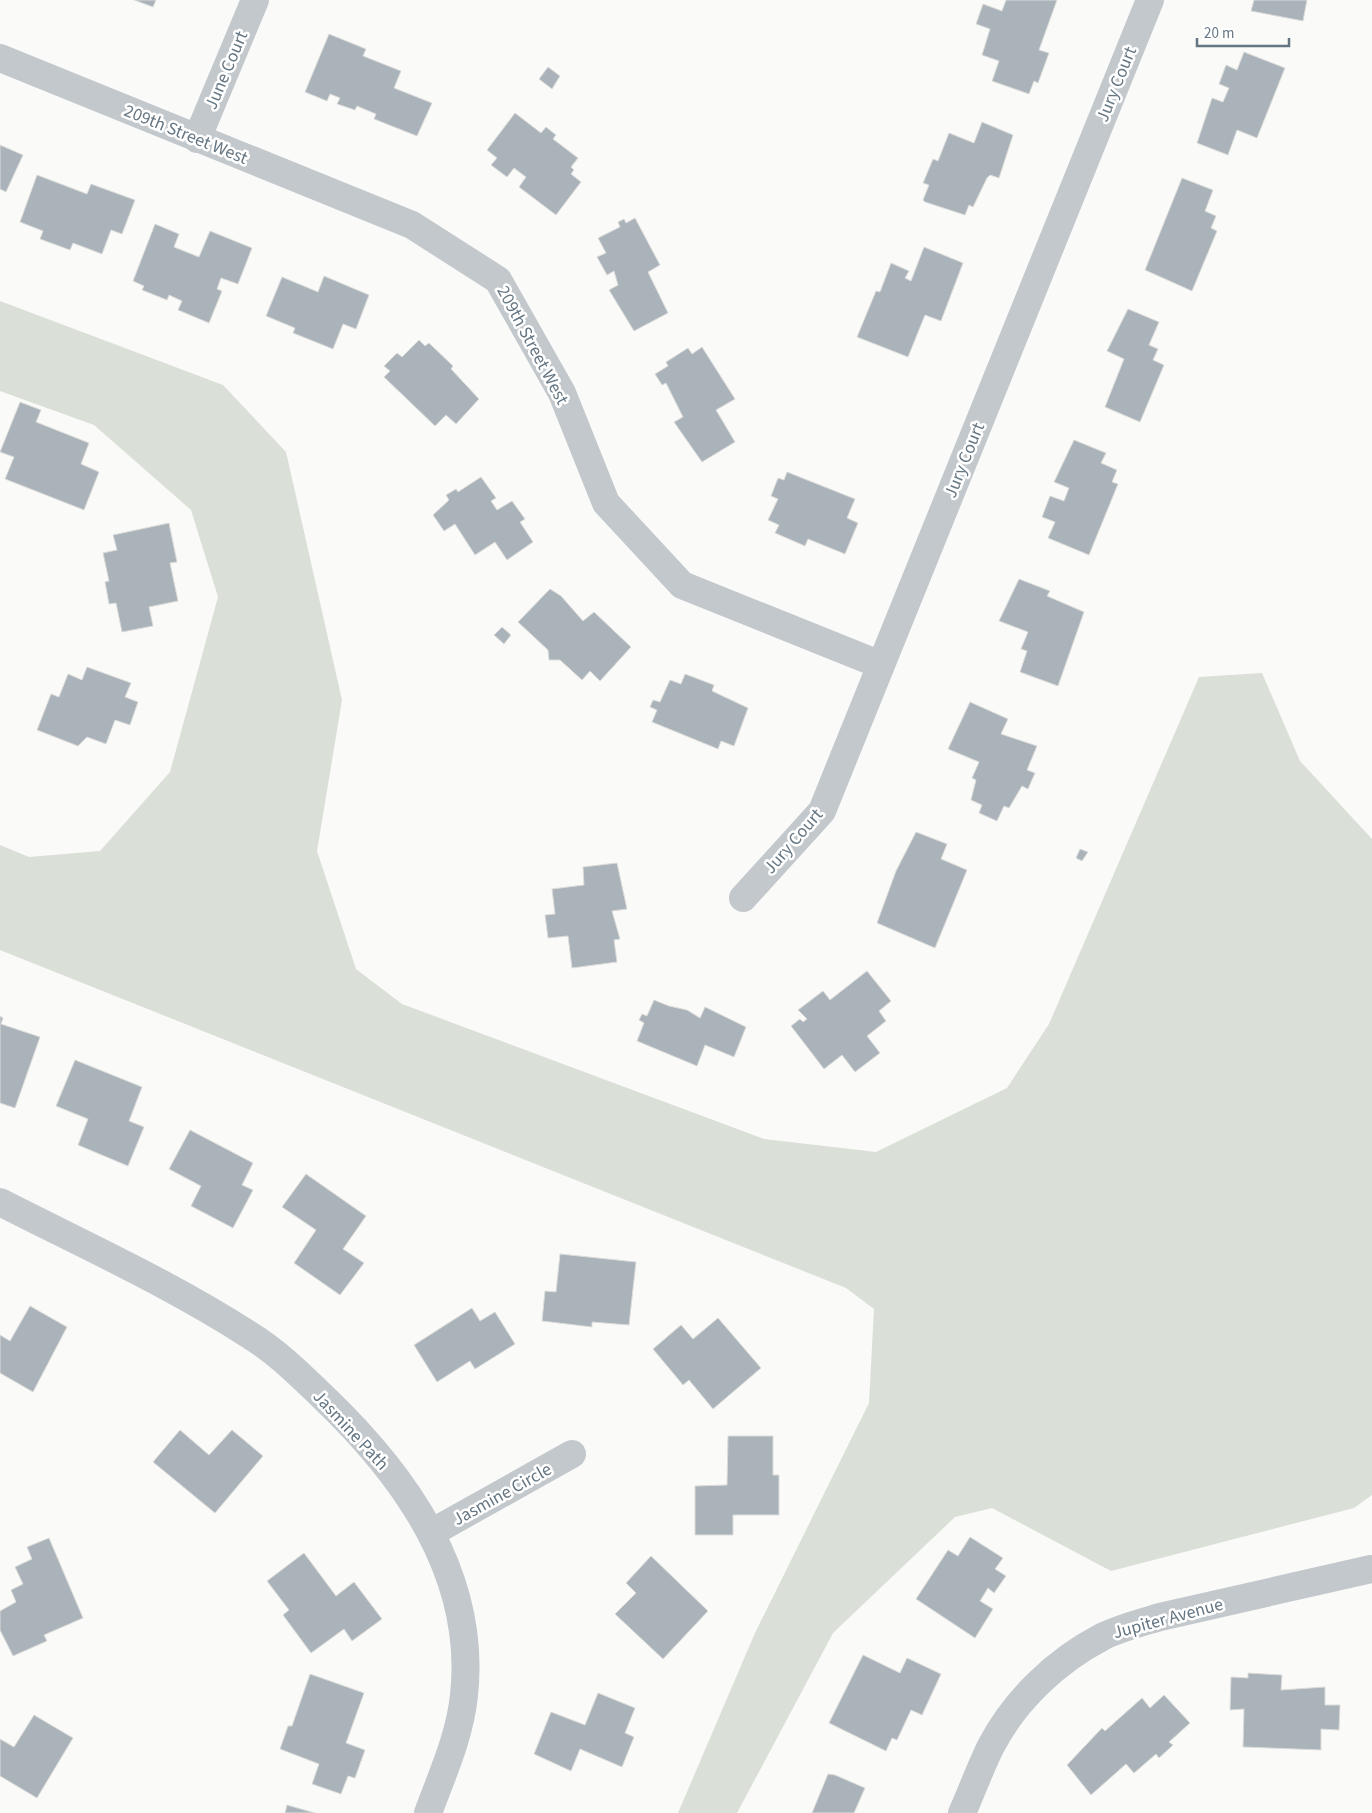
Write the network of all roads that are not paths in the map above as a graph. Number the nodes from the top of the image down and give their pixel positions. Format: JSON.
{"nodes":[{"id":1,"x":255,"y":0,"type":"edge"},
{"id":2,"x":1150,"y":0,"type":"edge"},
{"id":3,"x":0,"y":58,"type":"edge"},
{"id":4,"x":197,"y":139,"type":"junction"},
{"id":5,"x":881,"y":665,"type":"junction"},
{"id":6,"x":743,"y":898,"type":"dead end"},
{"id":7,"x":0,"y":1202,"type":"edge"},
{"id":8,"x":572,"y":1454,"type":"dead end"},
{"id":9,"x":431,"y":1533,"type":"junction"},
{"id":10,"x":1371,"y":1569,"type":"edge"},
{"id":11,"x":428,"y":1813,"type":"edge"},
{"id":12,"x":962,"y":1813,"type":"edge"}],
"edges":[{"from":1,"to":4,"type":"street","name":"June Court"},
{"from":2,"to":5,"type":"street","name":"Jury Court"},
{"from":3,"to":4,"type":"street","name":"209th Street West"},
{"from":4,"to":5,"type":"street","name":"209th Street West"},
{"from":5,"to":6,"type":"street","name":"Jury Court"},
{"from":7,"to":9,"type":"street","name":"Jasmine Path"},
{"from":8,"to":9,"type":"street","name":"Jasmine Circle"},
{"from":9,"to":11,"type":"street","name":"Jasmine Path"},
{"from":10,"to":12,"type":"street","name":"Jupiter Avenue"}]}
